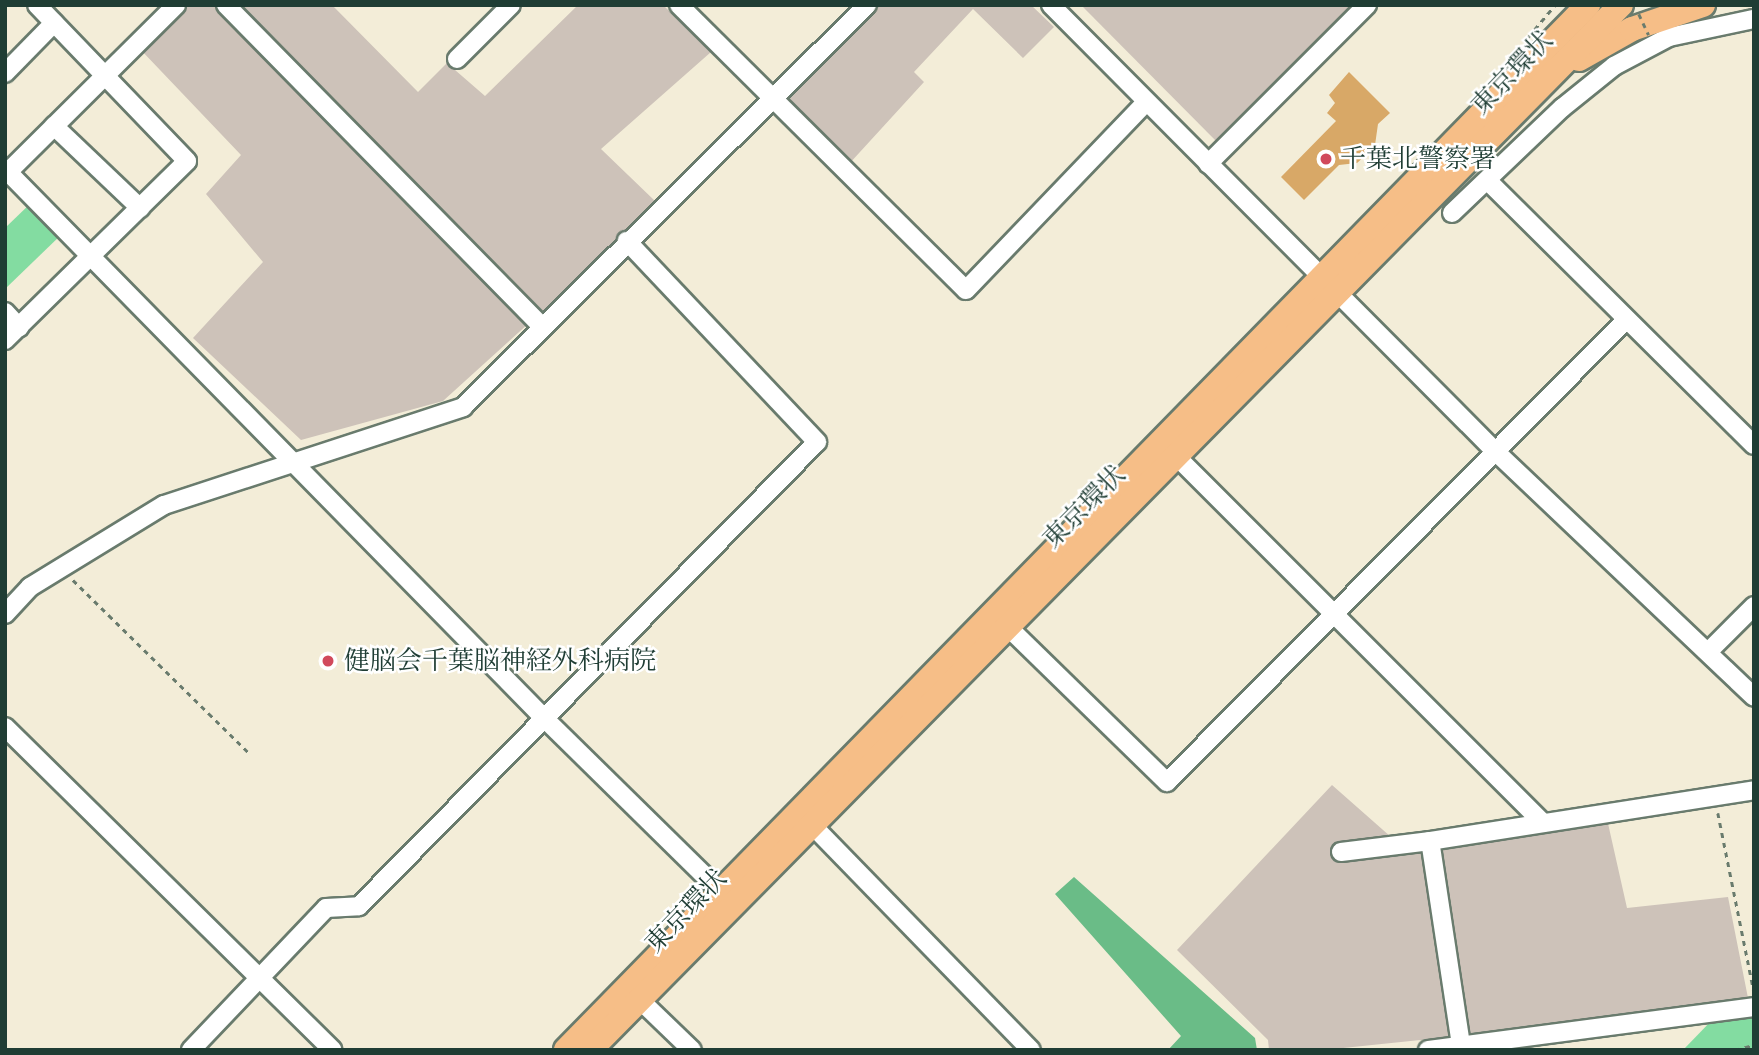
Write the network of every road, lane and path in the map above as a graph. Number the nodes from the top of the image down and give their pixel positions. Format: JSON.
{"nodes":[{"id":1,"x":37,"y":5,"type":"edge"},
{"id":2,"x":176,"y":5,"type":"edge"},
{"id":3,"x":226,"y":5,"type":"edge"},
{"id":4,"x":511,"y":5,"type":"edge"},
{"id":5,"x":679,"y":5,"type":"edge"},
{"id":6,"x":867,"y":5,"type":"edge"},
{"id":7,"x":1051,"y":5,"type":"edge"},
{"id":8,"x":1367,"y":5,"type":"edge"},
{"id":9,"x":1555,"y":5,"type":"edge"},
{"id":10,"x":1572,"y":5,"type":"edge"},
{"id":11,"x":1588,"y":5,"type":"edge"},
{"id":12,"x":1703,"y":5,"type":"edge"},
{"id":13,"x":1630,"y":10,"type":"edge"},
{"id":14,"x":1754,"y":19,"type":"edge"},
{"id":15,"x":54,"y":23,"type":"junction"},
{"id":16,"x":1649,"y":35,"type":"dead end"},
{"id":17,"x":1522,"y":44,"type":"dead end"},
{"id":18,"x":457,"y":59,"type":"dead end"},
{"id":19,"x":5,"y":73,"type":"edge"},
{"id":20,"x":106,"y":74,"type":"junction"},
{"id":21,"x":1525,"y":86,"type":"junction"},
{"id":22,"x":773,"y":98,"type":"junction"},
{"id":23,"x":1146,"y":102,"type":"junction"},
{"id":24,"x":54,"y":126,"type":"junction"},
{"id":25,"x":1208,"y":164,"type":"junction"},
{"id":26,"x":6,"y":173,"type":"edge"},
{"id":27,"x":1489,"y":182,"type":"junction"},
{"id":28,"x":140,"y":208,"type":"junction"},
{"id":29,"x":1452,"y":213,"type":"dead end"},
{"id":30,"x":627,"y":241,"type":"junction"},
{"id":31,"x":92,"y":257,"type":"junction"},
{"id":32,"x":1329,"y":287,"type":"junction"},
{"id":33,"x":5,"y":313,"type":"edge"},
{"id":34,"x":1626,"y":320,"type":"junction"},
{"id":35,"x":19,"y":327,"type":"junction"},
{"id":36,"x":542,"y":327,"type":"junction"},
{"id":37,"x":5,"y":341,"type":"edge"},
{"id":38,"x":1754,"y":444,"type":"edge"},
{"id":39,"x":1495,"y":451,"type":"junction"},
{"id":40,"x":1176,"y":456,"type":"junction"},
{"id":41,"x":294,"y":462,"type":"junction"},
{"id":42,"x":60,"y":568,"type":"junction"},
{"id":43,"x":1754,"y":606,"type":"edge"},
{"id":44,"x":5,"y":614,"type":"edge"},
{"id":45,"x":1334,"y":614,"type":"junction"},
{"id":46,"x":1008,"y":626,"type":"junction"},
{"id":47,"x":1708,"y":652,"type":"junction"},
{"id":48,"x":1754,"y":697,"type":"edge"},
{"id":49,"x":545,"y":719,"type":"junction"},
{"id":50,"x":5,"y":726,"type":"edge"},
{"id":51,"x":249,"y":753,"type":"dead end"},
{"id":52,"x":1754,"y":790,"type":"edge"},
{"id":53,"x":1715,"y":797,"type":"junction"},
{"id":54,"x":1544,"y":823,"type":"junction"},
{"id":55,"x":812,"y":825,"type":"junction"},
{"id":56,"x":1430,"y":841,"type":"junction"},
{"id":57,"x":1341,"y":852,"type":"dead end"},
{"id":58,"x":727,"y":898,"type":"junction"},
{"id":59,"x":259,"y":978,"type":"junction"},
{"id":60,"x":1754,"y":992,"type":"edge"},
{"id":61,"x":640,"y":1000,"type":"junction"},
{"id":62,"x":1754,"y":1007,"type":"edge"},
{"id":63,"x":1754,"y":1045,"type":"edge"},
{"id":64,"x":1445,"y":1048,"type":"edge"},
{"id":65,"x":191,"y":1050,"type":"edge"},
{"id":66,"x":333,"y":1050,"type":"edge"},
{"id":67,"x":566,"y":1050,"type":"edge"},
{"id":68,"x":590,"y":1050,"type":"edge"},
{"id":69,"x":692,"y":1050,"type":"edge"},
{"id":70,"x":1031,"y":1050,"type":"edge"},
{"id":71,"x":1735,"y":1050,"type":"edge"}],
"edges":[{"from":1,"to":15,"type":"street"},
{"from":2,"to":20,"type":"street"},
{"from":3,"to":36,"type":"street"},
{"from":4,"to":18,"type":"street"},
{"from":5,"to":22,"type":"street"},
{"from":6,"to":22,"type":"street"},
{"from":7,"to":23,"type":"street"},
{"from":8,"to":25,"type":"street"},
{"from":9,"to":17,"type":"path"},
{"from":10,"to":21,"type":"highway"},
{"from":11,"to":21,"type":"highway","name":"東京環状"},
{"from":12,"to":21,"type":"highway"},
{"from":13,"to":16,"type":"path","bridge":true},
{"from":13,"to":21,"type":"highway","name":"東京環状"},
{"from":14,"to":27,"type":"street"},
{"from":15,"to":19,"type":"street"},
{"from":15,"to":20,"type":"street"},
{"from":20,"to":24,"type":"street"},
{"from":20,"to":28,"type":"street"},
{"from":21,"to":32,"type":"highway","name":"東京環状"},
{"from":22,"to":23,"type":"street"},
{"from":22,"to":30,"type":"street"},
{"from":23,"to":25,"type":"street"},
{"from":24,"to":26,"type":"street"},
{"from":24,"to":28,"type":"street"},
{"from":25,"to":32,"type":"street"},
{"from":26,"to":31,"type":"street"},
{"from":27,"to":29,"type":"street"},
{"from":27,"to":34,"type":"street"},
{"from":28,"to":31,"type":"street"},
{"from":30,"to":36,"type":"street"},
{"from":30,"to":49,"type":"street"},
{"from":31,"to":35,"type":"street"},
{"from":31,"to":41,"type":"street"},
{"from":32,"to":39,"type":"street"},
{"from":32,"to":40,"type":"highway","name":"東京環状"},
{"from":32,"to":58,"type":"highway","name":"東京環状"},
{"from":33,"to":35,"type":"street"},
{"from":34,"to":38,"type":"street"},
{"from":34,"to":39,"type":"street"},
{"from":35,"to":37,"type":"street"},
{"from":36,"to":41,"type":"street"},
{"from":39,"to":45,"type":"street"},
{"from":39,"to":47,"type":"street"},
{"from":40,"to":45,"type":"street"},
{"from":40,"to":46,"type":"highway","name":"東京環状"},
{"from":41,"to":42,"type":"street"},
{"from":41,"to":49,"type":"street"},
{"from":42,"to":44,"type":"street"},
{"from":42,"to":51,"type":"path"},
{"from":43,"to":47,"type":"street"},
{"from":45,"to":46,"type":"street"},
{"from":45,"to":54,"type":"street"},
{"from":46,"to":55,"type":"highway","name":"東京環状"},
{"from":47,"to":48,"type":"street"},
{"from":49,"to":58,"type":"street"},
{"from":49,"to":59,"type":"street"},
{"from":50,"to":59,"type":"street"},
{"from":52,"to":53,"type":"street"},
{"from":53,"to":54,"type":"street"},
{"from":53,"to":60,"type":"path"},
{"from":54,"to":56,"type":"street"},
{"from":55,"to":58,"type":"highway","name":"東京環状"},
{"from":55,"to":70,"type":"street"},
{"from":56,"to":57,"type":"street"},
{"from":56,"to":64,"type":"street"},
{"from":58,"to":61,"type":"highway","name":"東京環状"},
{"from":58,"to":67,"type":"highway","name":"東京環状"},
{"from":59,"to":65,"type":"street"},
{"from":59,"to":66,"type":"street"},
{"from":61,"to":68,"type":"highway","name":"東京環状"},
{"from":61,"to":69,"type":"street"},
{"from":62,"to":64,"type":"street"},
{"from":63,"to":71,"type":"path"}]}
